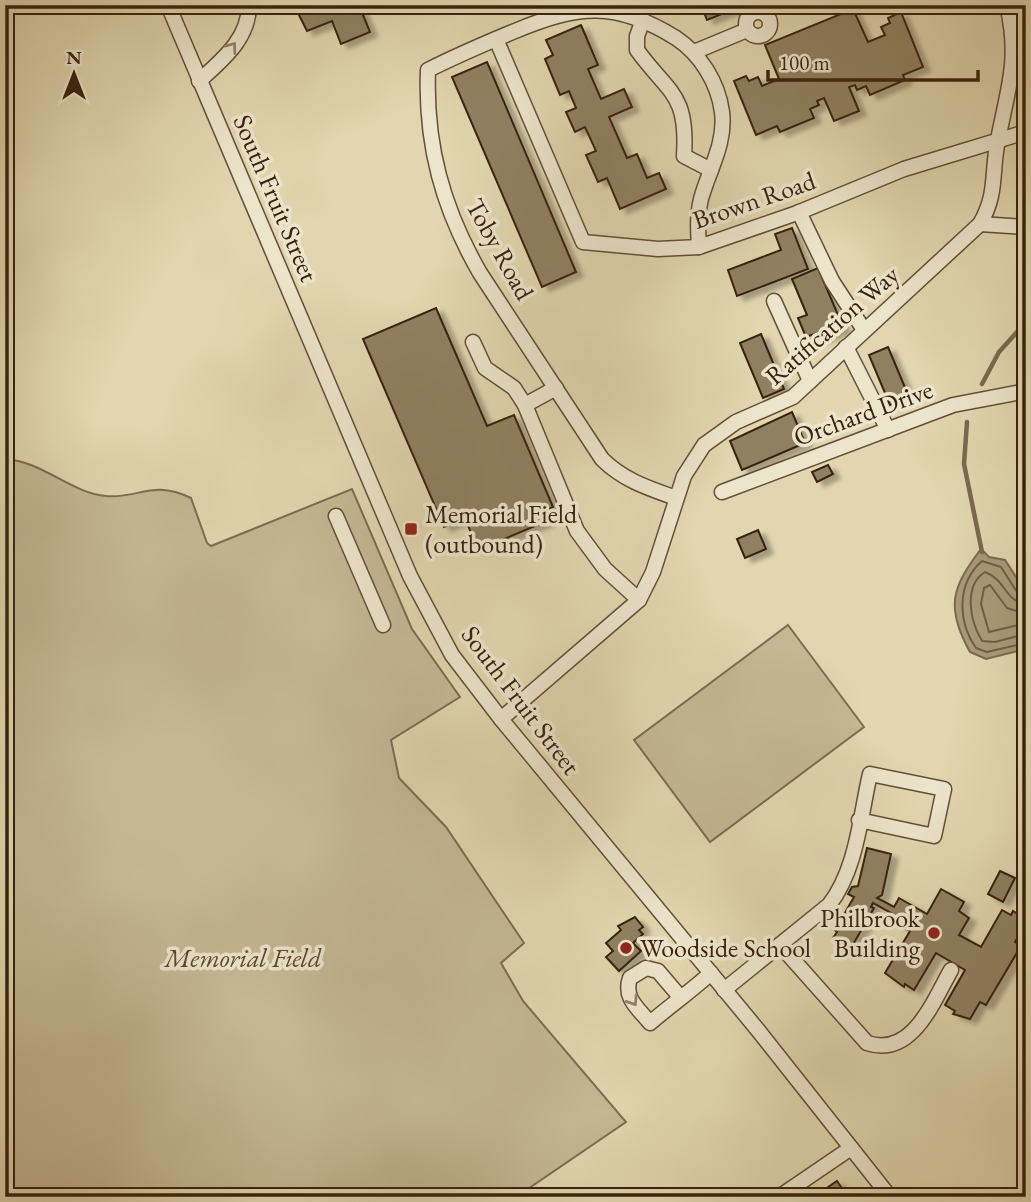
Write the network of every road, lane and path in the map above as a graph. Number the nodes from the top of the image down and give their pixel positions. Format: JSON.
{"nodes":[{"id":1,"x":169,"y":5,"type":"edge"},
{"id":2,"x":249,"y":5,"type":"edge"},
{"id":3,"x":1007,"y":5,"type":"edge"},
{"id":4,"x":643,"y":20,"type":"junction"},
{"id":5,"x":747,"y":30,"type":"dead end"},
{"id":6,"x":496,"y":39,"type":"junction"},
{"id":7,"x":694,"y":52,"type":"junction"},
{"id":8,"x":1020,"y":74,"type":"edge"},
{"id":9,"x":199,"y":81,"type":"junction"},
{"id":10,"x":1026,"y":132,"type":"edge"},
{"id":11,"x":997,"y":141,"type":"junction"},
{"id":12,"x":711,"y":170,"type":"junction"},
{"id":13,"x":799,"y":212,"type":"junction"},
{"id":14,"x":980,"y":224,"type":"junction"},
{"id":15,"x":1026,"y":227,"type":"edge"},
{"id":16,"x":699,"y":247,"type":"junction"},
{"id":17,"x":774,"y":300,"type":"dead end"},
{"id":18,"x":864,"y":330,"type":"junction"},
{"id":19,"x":473,"y":342,"type":"dead end"},
{"id":20,"x":846,"y":347,"type":"junction"},
{"id":21,"x":810,"y":381,"type":"junction"},
{"id":22,"x":556,"y":388,"type":"junction"},
{"id":23,"x":1026,"y":391,"type":"edge"},
{"id":24,"x":525,"y":405,"type":"junction"},
{"id":25,"x":888,"y":430,"type":"junction"},
{"id":26,"x":722,"y":492,"type":"dead end"},
{"id":27,"x":676,"y":498,"type":"junction"},
{"id":28,"x":336,"y":516,"type":"dead end"},
{"id":29,"x":639,"y":600,"type":"junction"},
{"id":30,"x":383,"y":625,"type":"dead end"},
{"id":31,"x":500,"y":719,"type":"junction"},
{"id":32,"x":859,"y":820,"type":"junction"},
{"id":33,"x":780,"y":945,"type":"junction"},
{"id":34,"x":951,"y":970,"type":"dead end"},
{"id":35,"x":710,"y":973,"type":"junction"},
{"id":36,"x":724,"y":990,"type":"junction"},
{"id":37,"x":681,"y":998,"type":"dead end"},
{"id":38,"x":851,"y":1148,"type":"junction"},
{"id":39,"x":779,"y":1197,"type":"edge"},
{"id":40,"x":890,"y":1197,"type":"edge"}],
"edges":[{"from":1,"to":9,"type":"street","name":"South Fruit Street"},
{"from":9,"to":2,"type":"street","one_way":true},
{"from":3,"to":8,"type":"street","name":"Ratification Way"},
{"from":4,"to":6,"type":"street","name":"Toby Road"},
{"from":4,"to":7,"type":"street","name":"Toby Road"},
{"from":4,"to":12,"type":"street"},
{"from":5,"to":7,"type":"street"},
{"from":6,"to":16,"type":"street","name":"Brown Road"},
{"from":6,"to":22,"type":"street","name":"Toby Road"},
{"from":7,"to":12,"type":"street","name":"Toby Road"},
{"from":8,"to":11,"type":"street","name":"Ratification Way"},
{"from":9,"to":31,"type":"street","name":"South Fruit Street"},
{"from":10,"to":11,"type":"street","name":"Brown Road"},
{"from":11,"to":13,"type":"street","name":"Brown Road"},
{"from":11,"to":14,"type":"street","name":"Ratification Way"},
{"from":12,"to":16,"type":"street","name":"Toby Road"},
{"from":13,"to":16,"type":"street","name":"Brown Road"},
{"from":13,"to":18,"type":"street"},
{"from":14,"to":15,"type":"street"},
{"from":14,"to":18,"type":"street","name":"Ratification Way"},
{"from":17,"to":21,"type":"street"},
{"from":18,"to":20,"type":"street","name":"Ratification Way"},
{"from":19,"to":24,"type":"street"},
{"from":20,"to":21,"type":"street","name":"Ratification Way"},
{"from":20,"to":25,"type":"street"},
{"from":21,"to":27,"type":"street","name":"Ratification Way"},
{"from":22,"to":24,"type":"street"},
{"from":22,"to":27,"type":"street","name":"Toby Road"},
{"from":23,"to":25,"type":"street","name":"Orchard Drive"},
{"from":24,"to":29,"type":"street"},
{"from":25,"to":26,"type":"street","name":"Orchard Drive"},
{"from":27,"to":29,"type":"street","name":"Ratification Way"},
{"from":28,"to":30,"type":"street"},
{"from":29,"to":31,"type":"street","name":"Ratification Way"},
{"from":31,"to":35,"type":"street","name":"South Fruit Street"},
{"from":32,"to":32,"type":"street"},
{"from":32,"to":33,"type":"street"},
{"from":33,"to":34,"type":"street"},
{"from":33,"to":36,"type":"street"},
{"from":35,"to":36,"type":"street","name":"South Fruit Street"},
{"from":35,"to":37,"type":"street"},
{"from":36,"to":38,"type":"street","name":"South Fruit Street"},
{"from":38,"to":39,"type":"street"},
{"from":38,"to":40,"type":"street","name":"South Fruit Street"}]}
